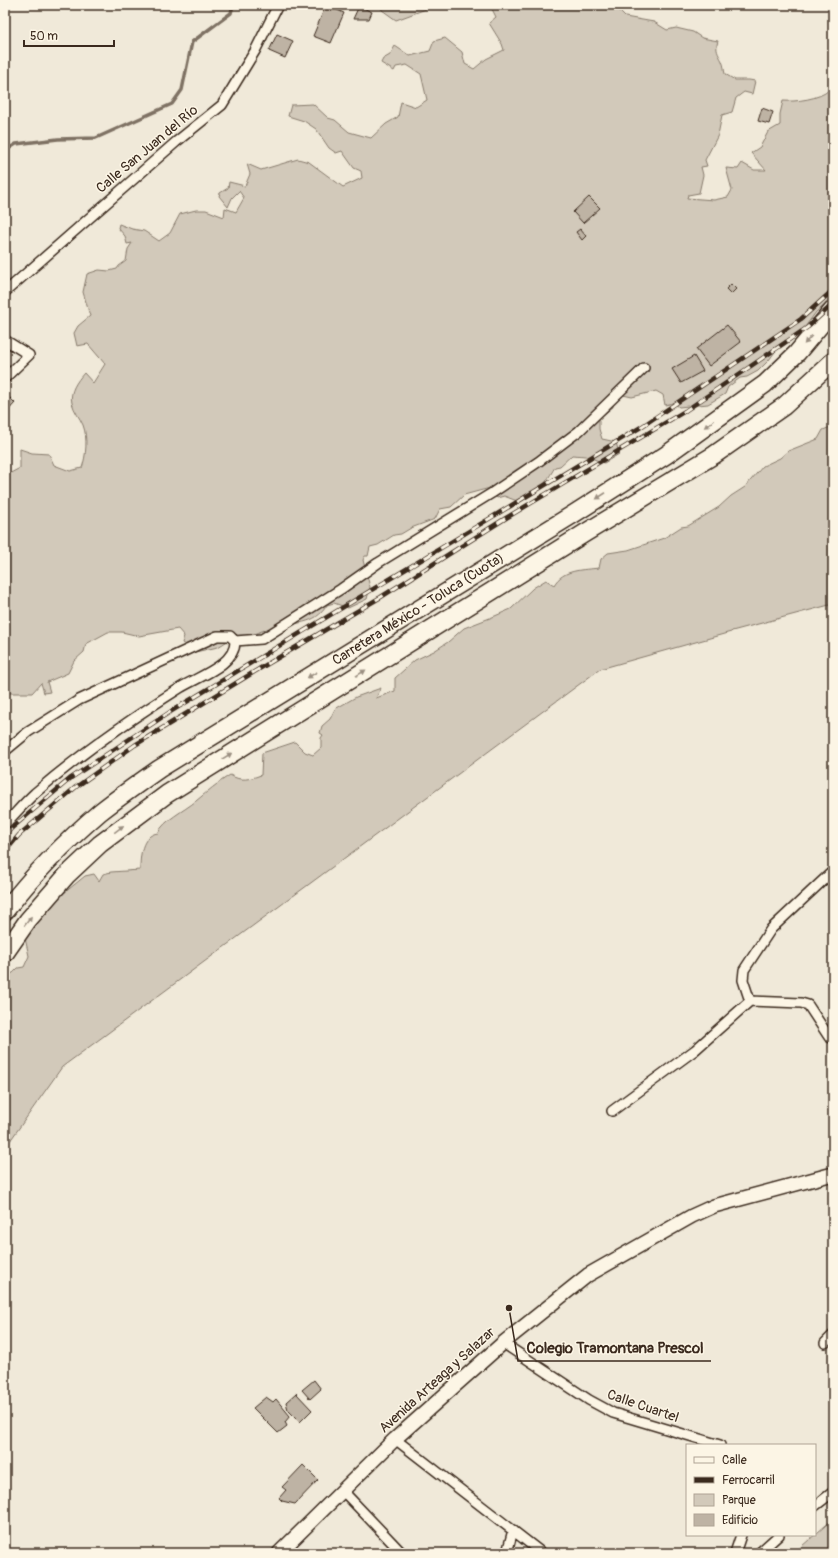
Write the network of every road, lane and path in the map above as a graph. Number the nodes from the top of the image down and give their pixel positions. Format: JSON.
{"nodes":[{"id":1,"x":278,"y":5,"type":"edge"},
{"id":2,"x":5,"y":292,"type":"edge"},
{"id":3,"x":833,"y":310,"type":"edge"},
{"id":4,"x":5,"y":340,"type":"edge"},
{"id":5,"x":833,"y":361,"type":"edge"},
{"id":6,"x":644,"y":368,"type":"dead end"},
{"id":7,"x":5,"y":378,"type":"edge"},
{"id":8,"x":235,"y":641,"type":"junction"},
{"id":9,"x":5,"y":751,"type":"edge"},
{"id":10,"x":5,"y":824,"type":"edge"},
{"id":11,"x":833,"y":871,"type":"edge"},
{"id":12,"x":5,"y":911,"type":"edge"},
{"id":13,"x":5,"y":952,"type":"edge"},
{"id":14,"x":750,"y":1001,"type":"junction"},
{"id":15,"x":833,"y":1038,"type":"edge"},
{"id":16,"x":612,"y":1111,"type":"dead end"},
{"id":17,"x":833,"y":1174,"type":"edge"},
{"id":18,"x":833,"y":1335,"type":"edge"},
{"id":19,"x":503,"y":1343,"type":"junction"},
{"id":20,"x":825,"y":1343,"type":"dead end"},
{"id":21,"x":394,"y":1439,"type":"junction"},
{"id":22,"x":717,"y":1444,"type":"edge"},
{"id":23,"x":342,"y":1490,"type":"junction"},
{"id":24,"x":833,"y":1492,"type":"edge"},
{"id":25,"x":816,"y":1505,"type":"edge"},
{"id":26,"x":513,"y":1530,"type":"junction"},
{"id":27,"x":741,"y":1536,"type":"edge"},
{"id":28,"x":778,"y":1536,"type":"edge"},
{"id":29,"x":279,"y":1553,"type":"edge"},
{"id":30,"x":402,"y":1553,"type":"edge"},
{"id":31,"x":507,"y":1553,"type":"edge"},
{"id":32,"x":542,"y":1553,"type":"edge"},
{"id":33,"x":734,"y":1553,"type":"edge"},
{"id":34,"x":759,"y":1553,"type":"edge"}],
"edges":[{"from":1,"to":2,"type":"street","name":"Calle San Juan del Río"},
{"from":3,"to":12,"type":"highway","name":"Carretera México - Toluca (Cuota)","one_way":true},
{"from":4,"to":7,"type":"street"},
{"from":13,"to":5,"type":"highway","name":"Carretera México - Toluca (Cuota)","one_way":true},
{"from":6,"to":8,"type":"street"},
{"from":8,"to":9,"type":"street"},
{"from":8,"to":10,"type":"street"},
{"from":11,"to":14,"type":"street"},
{"from":14,"to":15,"type":"street"},
{"from":14,"to":16,"type":"street"},
{"from":17,"to":19,"type":"street","name":"Avenida Arteaga y Salazar"},
{"from":18,"to":20,"type":"street"},
{"from":19,"to":21,"type":"street","name":"Avenida Arteaga y Salazar"},
{"from":19,"to":22,"type":"street","name":"Calle Cuartel"},
{"from":21,"to":23,"type":"street","name":"Avenida Arteaga y Salazar"},
{"from":21,"to":26,"type":"street"},
{"from":23,"to":29,"type":"street","name":"Avenida Arteaga y Salazar"},
{"from":23,"to":30,"type":"street"},
{"from":24,"to":25,"type":"street"},
{"from":26,"to":31,"type":"street"},
{"from":26,"to":32,"type":"street"},
{"from":27,"to":33,"type":"street"},
{"from":28,"to":34,"type":"street"}]}
